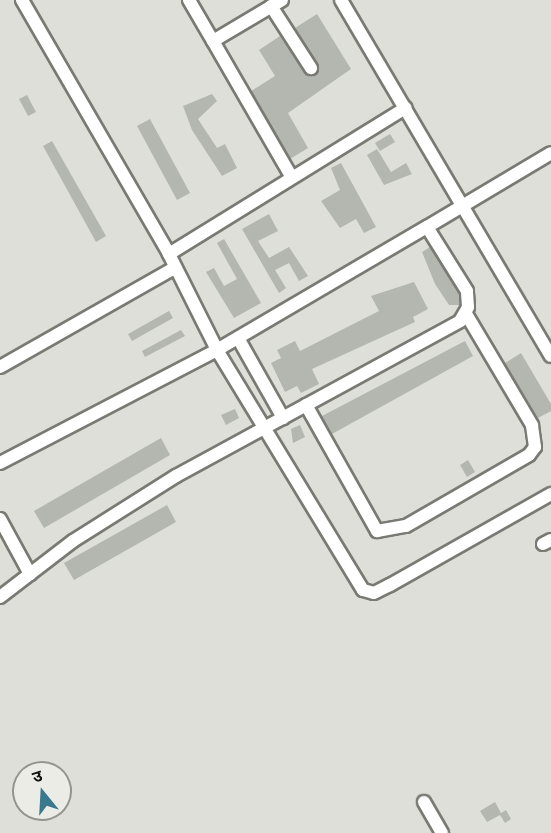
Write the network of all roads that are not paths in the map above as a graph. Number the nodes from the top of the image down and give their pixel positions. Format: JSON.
{"nodes":[{"id":1,"x":22,"y":0,"type":"edge"},
{"id":2,"x":189,"y":0,"type":"edge"},
{"id":3,"x":340,"y":0,"type":"edge"},
{"id":4,"x":277,"y":3,"type":"edge"},
{"id":5,"x":213,"y":41,"type":"junction"},
{"id":6,"x":311,"y":68,"type":"dead end"},
{"id":7,"x":405,"y":108,"type":"junction"},
{"id":8,"x":551,"y":153,"type":"edge"},
{"id":9,"x":291,"y":176,"type":"junction"},
{"id":10,"x":465,"y":205,"type":"junction"},
{"id":11,"x":427,"y":227,"type":"junction"},
{"id":12,"x":169,"y":254,"type":"junction"},
{"id":13,"x":174,"y":268,"type":"junction"},
{"id":14,"x":466,"y":314,"type":"junction"},
{"id":15,"x":238,"y":338,"type":"junction"},
{"id":16,"x":217,"y":350,"type":"junction"},
{"id":17,"x":551,"y":356,"type":"edge"},
{"id":18,"x":0,"y":367,"type":"edge"},
{"id":19,"x":306,"y":405,"type":"junction"},
{"id":20,"x":283,"y":418,"type":"junction"},
{"id":21,"x":263,"y":428,"type":"junction"},
{"id":22,"x":0,"y":463,"type":"edge"},
{"id":23,"x":551,"y":494,"type":"edge"},
{"id":24,"x":0,"y":519,"type":"edge"},
{"id":25,"x":30,"y":574,"type":"junction"},
{"id":26,"x":0,"y":597,"type":"edge"},
{"id":27,"x":424,"y":802,"type":"dead end"},
{"id":28,"x":442,"y":833,"type":"edge"}],
"edges":[{"from":1,"to":12,"type":"lane"},
{"from":2,"to":5,"type":"lane"},
{"from":3,"to":7,"type":"lane"},
{"from":4,"to":5,"type":"lane"},
{"from":4,"to":6,"type":"lane"},
{"from":5,"to":9,"type":"lane"},
{"from":7,"to":9,"type":"lane"},
{"from":7,"to":10,"type":"lane"},
{"from":8,"to":10,"type":"lane"},
{"from":9,"to":12,"type":"lane"},
{"from":10,"to":11,"type":"lane"},
{"from":10,"to":17,"type":"lane"},
{"from":11,"to":14,"type":"lane"},
{"from":11,"to":15,"type":"lane"},
{"from":12,"to":13,"type":"lane"},
{"from":13,"to":16,"type":"lane"},
{"from":13,"to":18,"type":"lane"},
{"from":14,"to":19,"type":"lane"},
{"from":14,"to":19,"type":"lane"},
{"from":15,"to":16,"type":"lane"},
{"from":15,"to":20,"type":"lane"},
{"from":16,"to":21,"type":"lane"},
{"from":16,"to":22,"type":"lane"},
{"from":19,"to":20,"type":"lane"},
{"from":20,"to":21,"type":"lane"},
{"from":21,"to":23,"type":"lane"},
{"from":21,"to":25,"type":"lane"},
{"from":24,"to":25,"type":"lane"},
{"from":25,"to":26,"type":"lane"},
{"from":27,"to":28,"type":"lane"}]}
